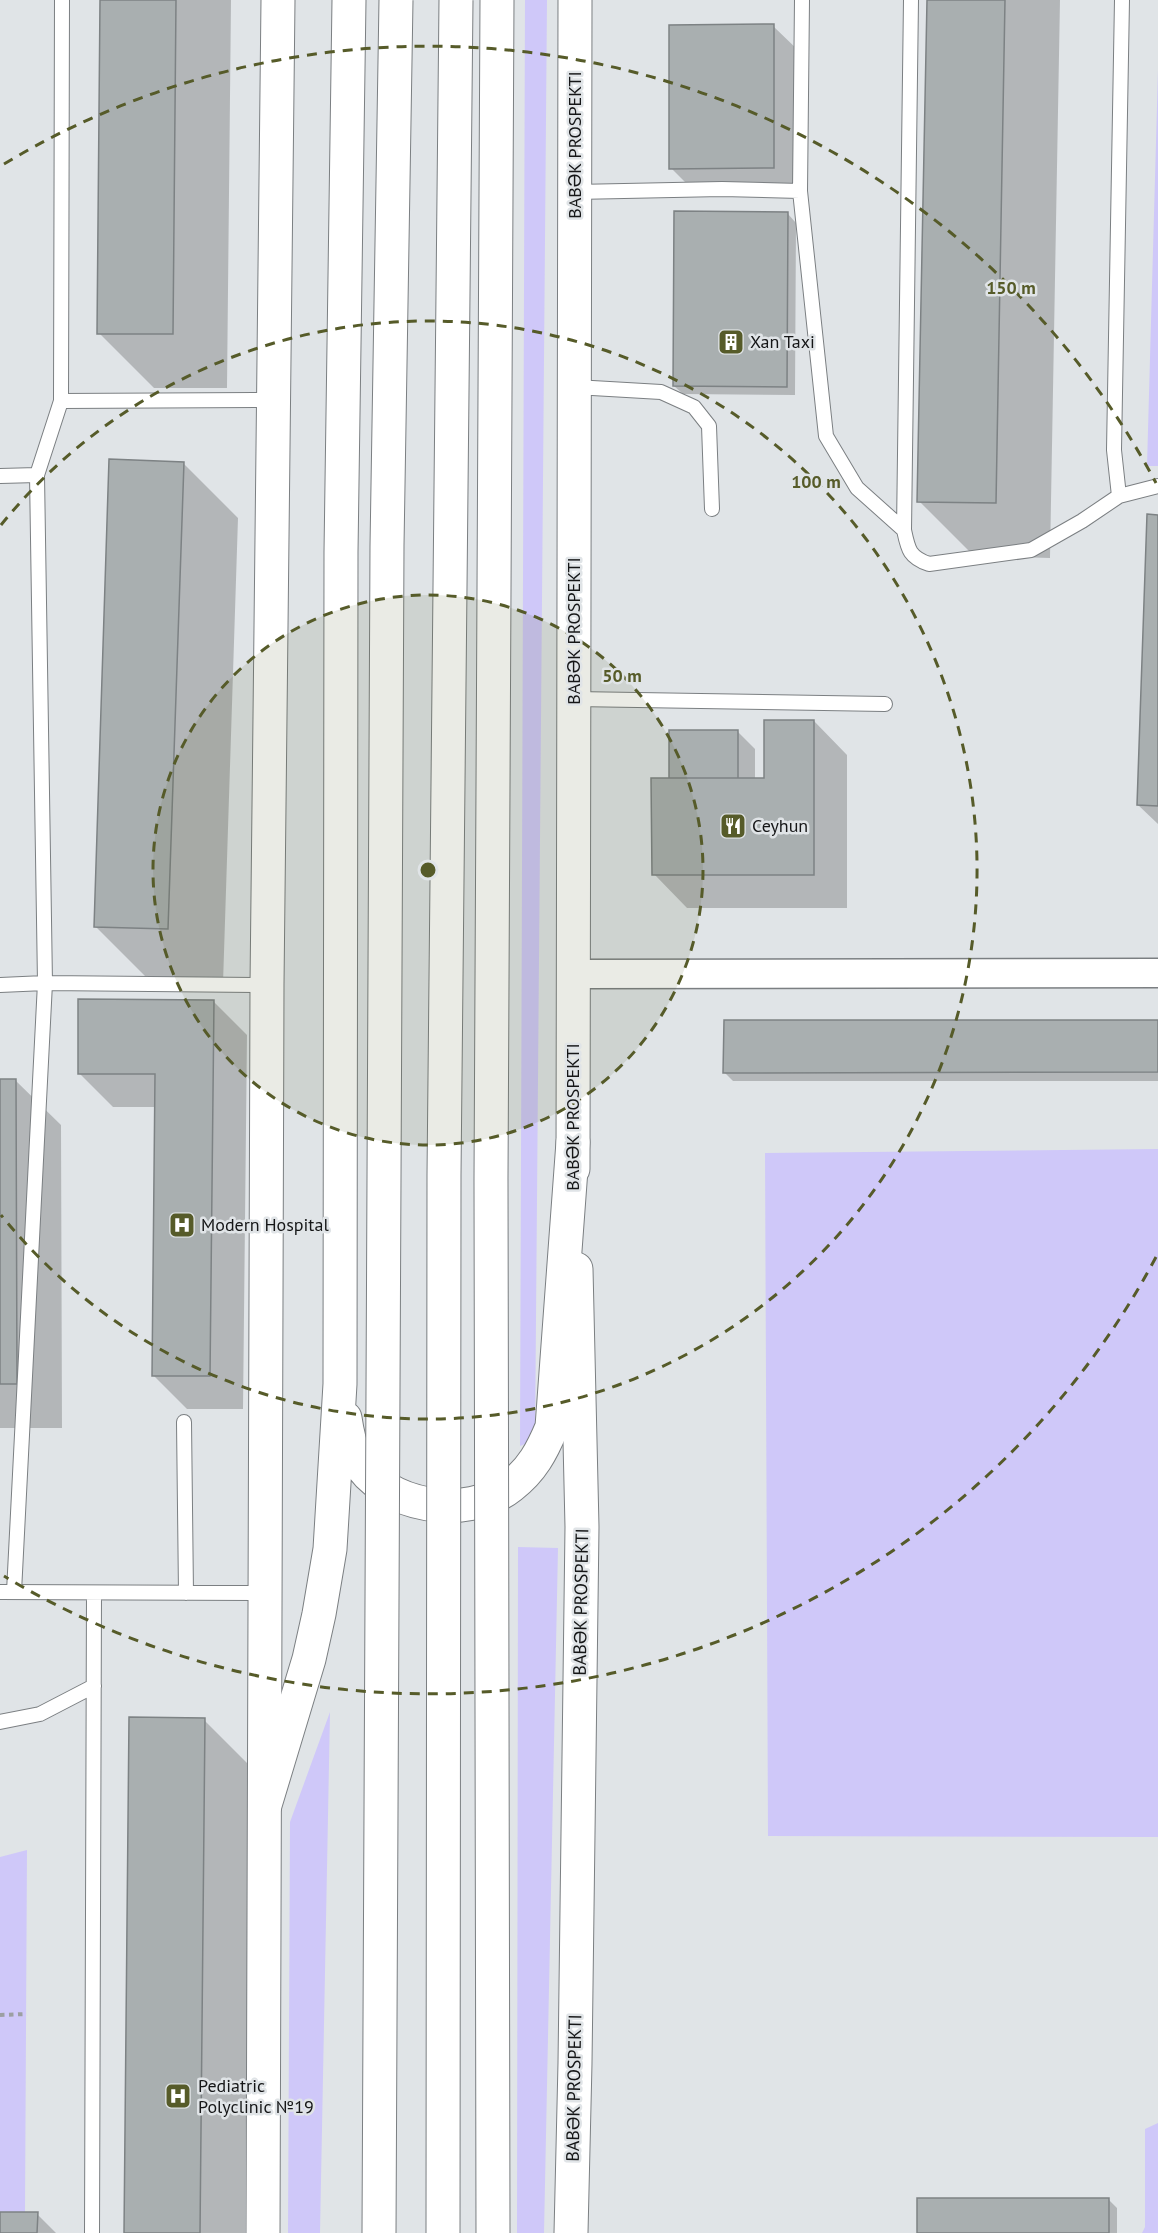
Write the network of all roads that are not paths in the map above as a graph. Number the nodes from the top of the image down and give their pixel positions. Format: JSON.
{"nodes":[{"id":1,"x":62,"y":0,"type":"edge"},
{"id":2,"x":278,"y":0,"type":"edge"},
{"id":3,"x":349,"y":0,"type":"edge"},
{"id":4,"x":396,"y":0,"type":"edge"},
{"id":5,"x":456,"y":0,"type":"edge"},
{"id":6,"x":497,"y":0,"type":"edge"},
{"id":7,"x":575,"y":0,"type":"edge"},
{"id":8,"x":802,"y":0,"type":"edge"},
{"id":9,"x":911,"y":0,"type":"edge"},
{"id":10,"x":1122,"y":0,"type":"edge"},
{"id":11,"x":800,"y":190,"type":"junction"},
{"id":12,"x":575,"y":192,"type":"junction"},
{"id":13,"x":575,"y":387,"type":"junction"},
{"id":14,"x":273,"y":400,"type":"junction"},
{"id":15,"x":61,"y":401,"type":"junction"},
{"id":16,"x":37,"y":475,"type":"junction"},
{"id":17,"x":0,"y":476,"type":"edge"},
{"id":18,"x":1158,"y":486,"type":"edge"},
{"id":19,"x":1119,"y":496,"type":"junction"},
{"id":20,"x":712,"y":509,"type":"dead end"},
{"id":21,"x":904,"y":530,"type":"junction"},
{"id":22,"x":574,"y":699,"type":"junction"},
{"id":23,"x":885,"y":704,"type":"dead end"},
{"id":24,"x":1158,"y":973,"type":"edge"},
{"id":25,"x":573,"y":974,"type":"junction"},
{"id":26,"x":45,"y":983,"type":"junction"},
{"id":27,"x":0,"y":985,"type":"edge"},
{"id":28,"x":267,"y":985,"type":"junction"},
{"id":29,"x":573,"y":1142,"type":"junction"},
{"id":30,"x":339,"y":1384,"type":"junction"},
{"id":31,"x":184,"y":1422,"type":"dead end"},
{"id":32,"x":0,"y":1592,"type":"edge"},
{"id":33,"x":14,"y":1592,"type":"junction"},
{"id":34,"x":94,"y":1593,"type":"junction"},
{"id":35,"x":186,"y":1593,"type":"junction"},
{"id":36,"x":266,"y":1593,"type":"junction"},
{"id":37,"x":94,"y":1686,"type":"junction"},
{"id":38,"x":0,"y":1722,"type":"edge"},
{"id":39,"x":265,"y":1805,"type":"junction"},
{"id":40,"x":92,"y":2233,"type":"edge"},
{"id":41,"x":263,"y":2233,"type":"edge"},
{"id":42,"x":379,"y":2233,"type":"edge"},
{"id":43,"x":443,"y":2233,"type":"edge"},
{"id":44,"x":493,"y":2233,"type":"edge"},
{"id":45,"x":571,"y":2233,"type":"edge"}],
"edges":[{"from":1,"to":15,"type":"lane"},
{"from":2,"to":14,"type":"main road"},
{"from":3,"to":30,"type":"main road"},
{"from":4,"to":42,"type":"main road","bridge":true},
{"from":5,"to":43,"type":"main road","bridge":true},
{"from":6,"to":44,"type":"main road","bridge":true},
{"from":7,"to":12,"type":"main road","name":"BABƏK PROSPEKTI"},
{"from":8,"to":11,"type":"lane"},
{"from":9,"to":21,"type":"lane"},
{"from":10,"to":19,"type":"lane"},
{"from":11,"to":12,"type":"lane"},
{"from":11,"to":21,"type":"lane"},
{"from":12,"to":13,"type":"main road","name":"BABƏK PROSPEKTI"},
{"from":13,"to":20,"type":"lane"},
{"from":13,"to":22,"type":"main road","name":"BABƏK PROSPEKTI"},
{"from":14,"to":15,"type":"lane"},
{"from":14,"to":28,"type":"main road"},
{"from":15,"to":16,"type":"lane"},
{"from":16,"to":17,"type":"lane"},
{"from":16,"to":26,"type":"lane"},
{"from":18,"to":19,"type":"lane"},
{"from":19,"to":21,"type":"lane"},
{"from":22,"to":23,"type":"lane"},
{"from":22,"to":25,"type":"main road","name":"BABƏK PROSPEKTI"},
{"from":24,"to":25,"type":"street"},
{"from":25,"to":29,"type":"main road","name":"BABƏK PROSPEKTI"},
{"from":26,"to":27,"type":"lane"},
{"from":26,"to":28,"type":"lane"},
{"from":26,"to":33,"type":"lane"},
{"from":28,"to":36,"type":"main road"},
{"from":29,"to":30,"type":"main road"},
{"from":29,"to":45,"type":"main road","name":"BABƏK PROSPEKTI"},
{"from":30,"to":39,"type":"main road"},
{"from":31,"to":35,"type":"lane"},
{"from":32,"to":33,"type":"lane"},
{"from":33,"to":34,"type":"lane"},
{"from":34,"to":35,"type":"lane"},
{"from":34,"to":37,"type":"lane"},
{"from":35,"to":36,"type":"lane"},
{"from":36,"to":39,"type":"main road"},
{"from":37,"to":38,"type":"lane"},
{"from":37,"to":40,"type":"lane"},
{"from":39,"to":41,"type":"main road"}]}
